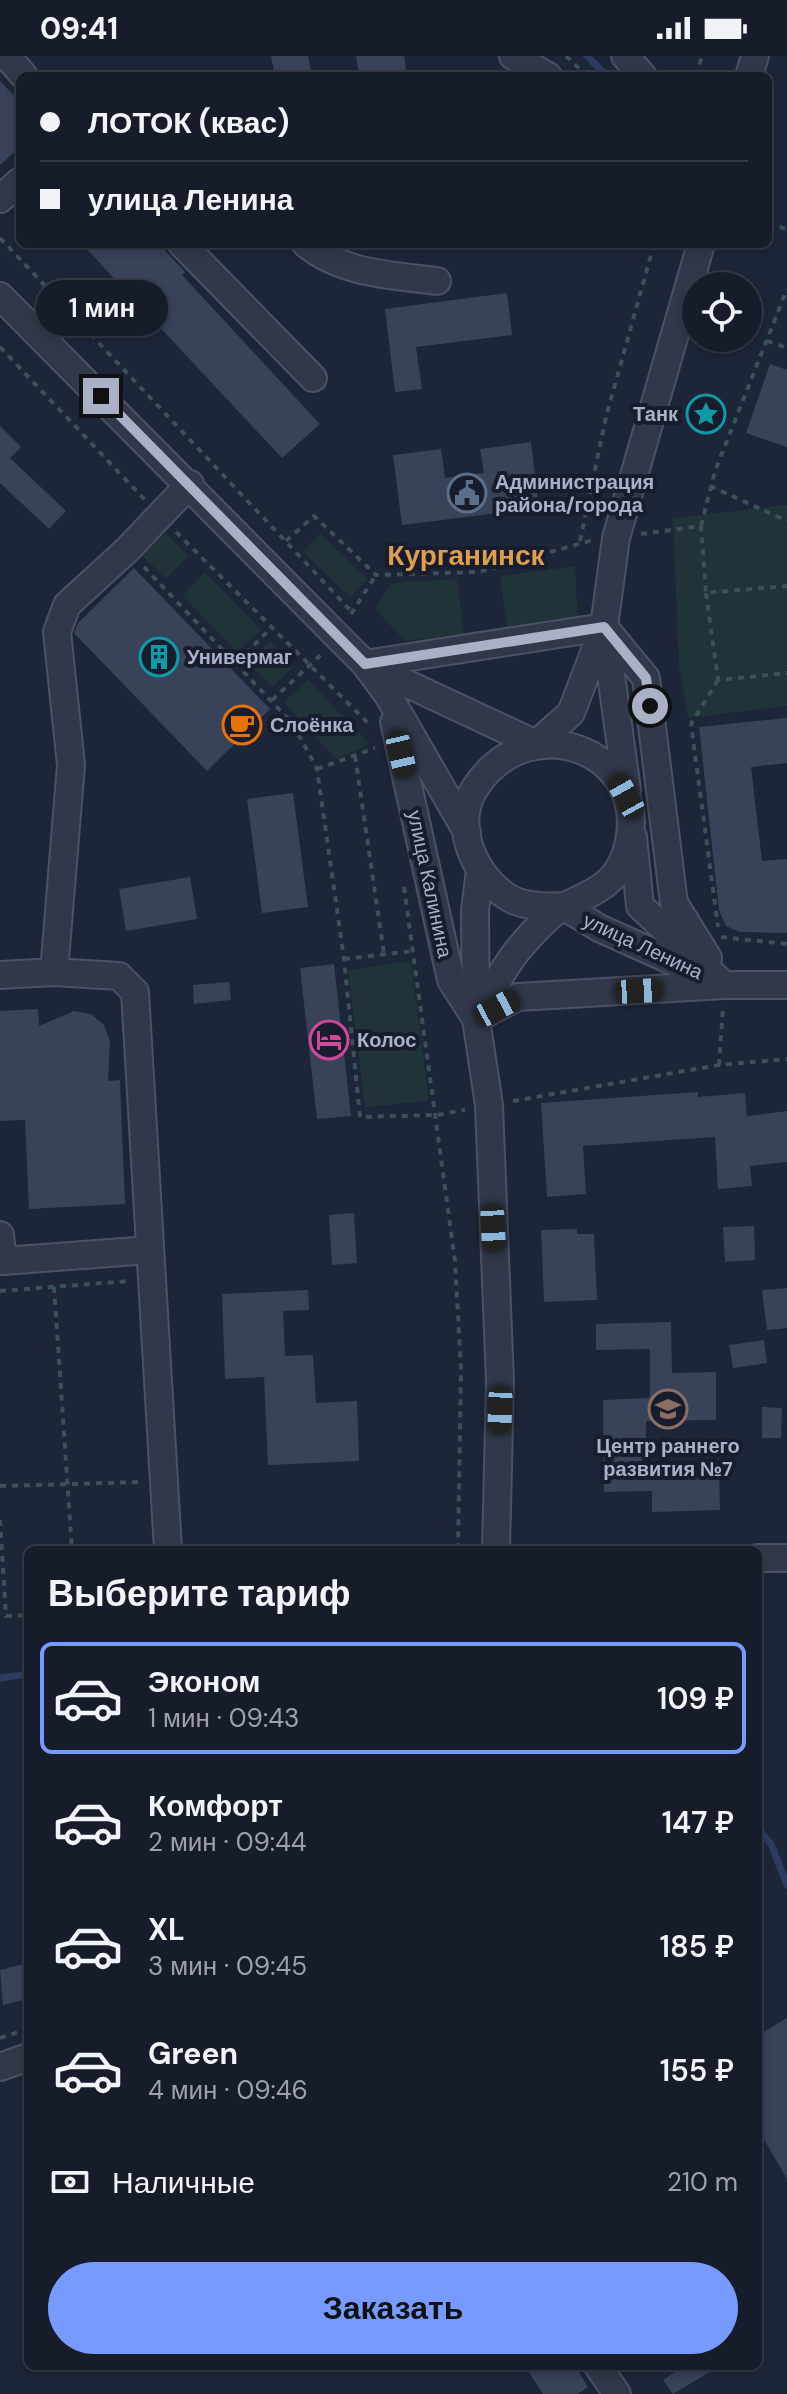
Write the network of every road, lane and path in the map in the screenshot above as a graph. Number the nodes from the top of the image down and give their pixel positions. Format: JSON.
{"nodes":[{"id":1,"x":7,"y":56,"type":"edge"},
{"id":2,"x":513,"y":56,"type":"edge"},
{"id":3,"x":566,"y":56,"type":"edge"},
{"id":4,"x":625,"y":56,"type":"edge"},
{"id":5,"x":21,"y":72,"type":"edge"},
{"id":6,"x":541,"y":72,"type":"edge"},
{"id":7,"x":583,"y":72,"type":"edge"},
{"id":8,"x":639,"y":72,"type":"edge"},
{"id":9,"x":16,"y":185,"type":"edge"},
{"id":10,"x":0,"y":199,"type":"edge"},
{"id":11,"x":0,"y":238,"type":"edge"},
{"id":12,"x":186,"y":248,"type":"edge"},
{"id":13,"x":311,"y":248,"type":"edge"},
{"id":14,"x":653,"y":248,"type":"edge"},
{"id":15,"x":700,"y":248,"type":"edge"},
{"id":16,"x":437,"y":281,"type":"dead end"},
{"id":17,"x":787,"y":289,"type":"edge"},
{"id":18,"x":0,"y":296,"type":"edge"},
{"id":19,"x":766,"y":341,"type":"junction"},
{"id":20,"x":0,"y":347,"type":"edge"},
{"id":21,"x":787,"y":348,"type":"edge"},
{"id":22,"x":313,"y":378,"type":"dead end"},
{"id":23,"x":190,"y":484,"type":"junction"},
{"id":24,"x":710,"y":486,"type":"junction"},
{"id":25,"x":160,"y":516,"type":"junction"},
{"id":26,"x":787,"y":521,"type":"edge"},
{"id":27,"x":701,"y":526,"type":"junction"},
{"id":28,"x":616,"y":538,"type":"junction"},
{"id":29,"x":286,"y":541,"type":"junction"},
{"id":30,"x":580,"y":541,"type":"junction"},
{"id":31,"x":127,"y":550,"type":"junction"},
{"id":32,"x":787,"y":586,"type":"edge"},
{"id":33,"x":706,"y":593,"type":"junction"},
{"id":34,"x":352,"y":612,"type":"dead end"},
{"id":35,"x":604,"y":627,"type":"junction"},
{"id":36,"x":271,"y":628,"type":"junction"},
{"id":37,"x":237,"y":662,"type":"junction"},
{"id":38,"x":365,"y":664,"type":"junction"},
{"id":39,"x":309,"y":668,"type":"junction"},
{"id":40,"x":787,"y":673,"type":"edge"},
{"id":41,"x":718,"y":680,"type":"junction"},
{"id":42,"x":388,"y":695,"type":"junction"},
{"id":43,"x":272,"y":700,"type":"junction"},
{"id":44,"x":376,"y":732,"type":"dead end"},
{"id":45,"x":388,"y":742,"type":"dead end"},
{"id":46,"x":536,"y":744,"type":"junction"},
{"id":47,"x":355,"y":756,"type":"junction"},
{"id":48,"x":317,"y":769,"type":"junction"},
{"id":49,"x":631,"y":818,"type":"junction"},
{"id":50,"x":467,"y":832,"type":"junction"},
{"id":51,"x":480,"y":870,"type":"junction"},
{"id":52,"x":402,"y":872,"type":"dead end"},
{"id":53,"x":563,"y":906,"type":"junction"},
{"id":54,"x":719,"y":937,"type":"junction"},
{"id":55,"x":787,"y":944,"type":"edge"},
{"id":56,"x":413,"y":951,"type":"junction"},
{"id":57,"x":384,"y":954,"type":"junction"},
{"id":58,"x":344,"y":959,"type":"junction"},
{"id":59,"x":54,"y":972,"type":"junction"},
{"id":60,"x":0,"y":975,"type":"edge"},
{"id":61,"x":724,"y":985,"type":"junction"},
{"id":62,"x":787,"y":985,"type":"edge"},
{"id":63,"x":476,"y":1019,"type":"junction"},
{"id":64,"x":787,"y":1059,"type":"edge"},
{"id":65,"x":719,"y":1065,"type":"junction"},
{"id":66,"x":489,"y":1105,"type":"junction"},
{"id":67,"x":436,"y":1115,"type":"junction"},
{"id":68,"x":0,"y":1235,"type":"edge"},
{"id":69,"x":150,"y":1250,"type":"junction"},
{"id":70,"x":151,"y":1280,"type":"junction"},
{"id":71,"x":54,"y":1287,"type":"junction"},
{"id":72,"x":0,"y":1291,"type":"edge"},
{"id":73,"x":163,"y":1481,"type":"junction"},
{"id":74,"x":69,"y":1483,"type":"junction"},
{"id":75,"x":0,"y":1486,"type":"edge"},
{"id":76,"x":0,"y":1520,"type":"edge"},
{"id":77,"x":72,"y":1546,"type":"edge"},
{"id":78,"x":168,"y":1546,"type":"edge"},
{"id":79,"x":458,"y":1546,"type":"edge"},
{"id":80,"x":496,"y":1546,"type":"edge"},
{"id":81,"x":762,"y":1558,"type":"edge"},
{"id":82,"x":787,"y":1558,"type":"edge"},
{"id":83,"x":24,"y":1615,"type":"edge"},
{"id":84,"x":24,"y":2030,"type":"edge"},
{"id":85,"x":0,"y":2038,"type":"edge"},
{"id":86,"x":24,"y":2058,"type":"edge"},
{"id":87,"x":0,"y":2067,"type":"edge"},
{"id":88,"x":601,"y":2370,"type":"edge"},
{"id":89,"x":617,"y":2394,"type":"edge"}],
"edges":[{"from":1,"to":5,"type":"street"},
{"from":2,"to":6,"type":"street"},
{"from":3,"to":7,"type":"path"},
{"from":4,"to":8,"type":"street"},
{"from":9,"to":10,"type":"street"},
{"from":11,"to":29,"type":"path"},
{"from":12,"to":22,"type":"street"},
{"from":13,"to":16,"type":"street"},
{"from":14,"to":30,"type":"path"},
{"from":15,"to":28,"type":"street"},
{"from":17,"to":19,"type":"path"},
{"from":18,"to":23,"type":"street"},
{"from":19,"to":21,"type":"path"},
{"from":19,"to":24,"type":"path"},
{"from":20,"to":25,"type":"path"},
{"from":23,"to":25,"type":"street"},
{"from":23,"to":38,"type":"street"},
{"from":24,"to":26,"type":"path"},
{"from":24,"to":27,"type":"path"},
{"from":25,"to":31,"type":"street"},
{"from":25,"to":36,"type":"path"},
{"from":27,"to":28,"type":"path"},
{"from":27,"to":33,"type":"path"},
{"from":28,"to":30,"type":"path"},
{"from":28,"to":35,"type":"street"},
{"from":29,"to":30,"type":"path"},
{"from":29,"to":34,"type":"path"},
{"from":31,"to":37,"type":"path"},
{"from":31,"to":59,"type":"street"},
{"from":32,"to":33,"type":"path"},
{"from":33,"to":41,"type":"path"},
{"from":35,"to":38,"type":"street"},
{"from":35,"to":46,"type":"street"},
{"from":35,"to":49,"type":"street"},
{"from":35,"to":61,"type":"street"},
{"from":36,"to":37,"type":"path"},
{"from":36,"to":39,"type":"path"},
{"from":37,"to":43,"type":"path"},
{"from":38,"to":42,"type":"street"},
{"from":38,"to":46,"type":"street"},
{"from":39,"to":43,"type":"path"},
{"from":39,"to":44,"type":"path"},
{"from":40,"to":41,"type":"path"},
{"from":41,"to":54,"type":"path"},
{"from":42,"to":50,"type":"street"},
{"from":42,"to":63,"type":"street","name":"улица Калинина"},
{"from":43,"to":48,"type":"path"},
{"from":45,"to":47,"type":"path"},
{"from":46,"to":49,"type":"street"},
{"from":46,"to":50,"type":"street"},
{"from":47,"to":48,"type":"path"},
{"from":47,"to":57,"type":"path"},
{"from":48,"to":58,"type":"path"},
{"from":49,"to":53,"type":"street"},
{"from":49,"to":61,"type":"street","name":"улица Ленина"},
{"from":50,"to":51,"type":"street"},
{"from":51,"to":53,"type":"street"},
{"from":51,"to":63,"type":"street","name":"улица Калинина"},
{"from":52,"to":56,"type":"path"},
{"from":53,"to":61,"type":"street","name":"улица Ленина"},
{"from":53,"to":63,"type":"street"},
{"from":54,"to":55,"type":"path"},
{"from":54,"to":61,"type":"path"},
{"from":56,"to":57,"type":"path"},
{"from":56,"to":67,"type":"path"},
{"from":57,"to":58,"type":"path"},
{"from":58,"to":67,"type":"path"},
{"from":59,"to":60,"type":"street"},
{"from":59,"to":69,"type":"street"},
{"from":61,"to":62,"type":"street","name":"улица Ленина"},
{"from":61,"to":63,"type":"street","name":"улица Ленина"},
{"from":61,"to":65,"type":"path"},
{"from":63,"to":66,"type":"street","name":"улица Калинина"},
{"from":64,"to":65,"type":"path"},
{"from":65,"to":66,"type":"path"},
{"from":66,"to":67,"type":"path"},
{"from":66,"to":80,"type":"street","name":"улица Калинина"},
{"from":67,"to":79,"type":"path"},
{"from":68,"to":69,"type":"street"},
{"from":69,"to":70,"type":"street"},
{"from":70,"to":71,"type":"path"},
{"from":70,"to":73,"type":"street"},
{"from":71,"to":72,"type":"path"},
{"from":71,"to":74,"type":"path"},
{"from":73,"to":74,"type":"path"},
{"from":73,"to":78,"type":"street"},
{"from":74,"to":75,"type":"path"},
{"from":74,"to":77,"type":"path"},
{"from":76,"to":83,"type":"path"},
{"from":81,"to":82,"type":"street"},
{"from":84,"to":85,"type":"path"},
{"from":86,"to":87,"type":"street"},
{"from":88,"to":89,"type":"street"}]}
